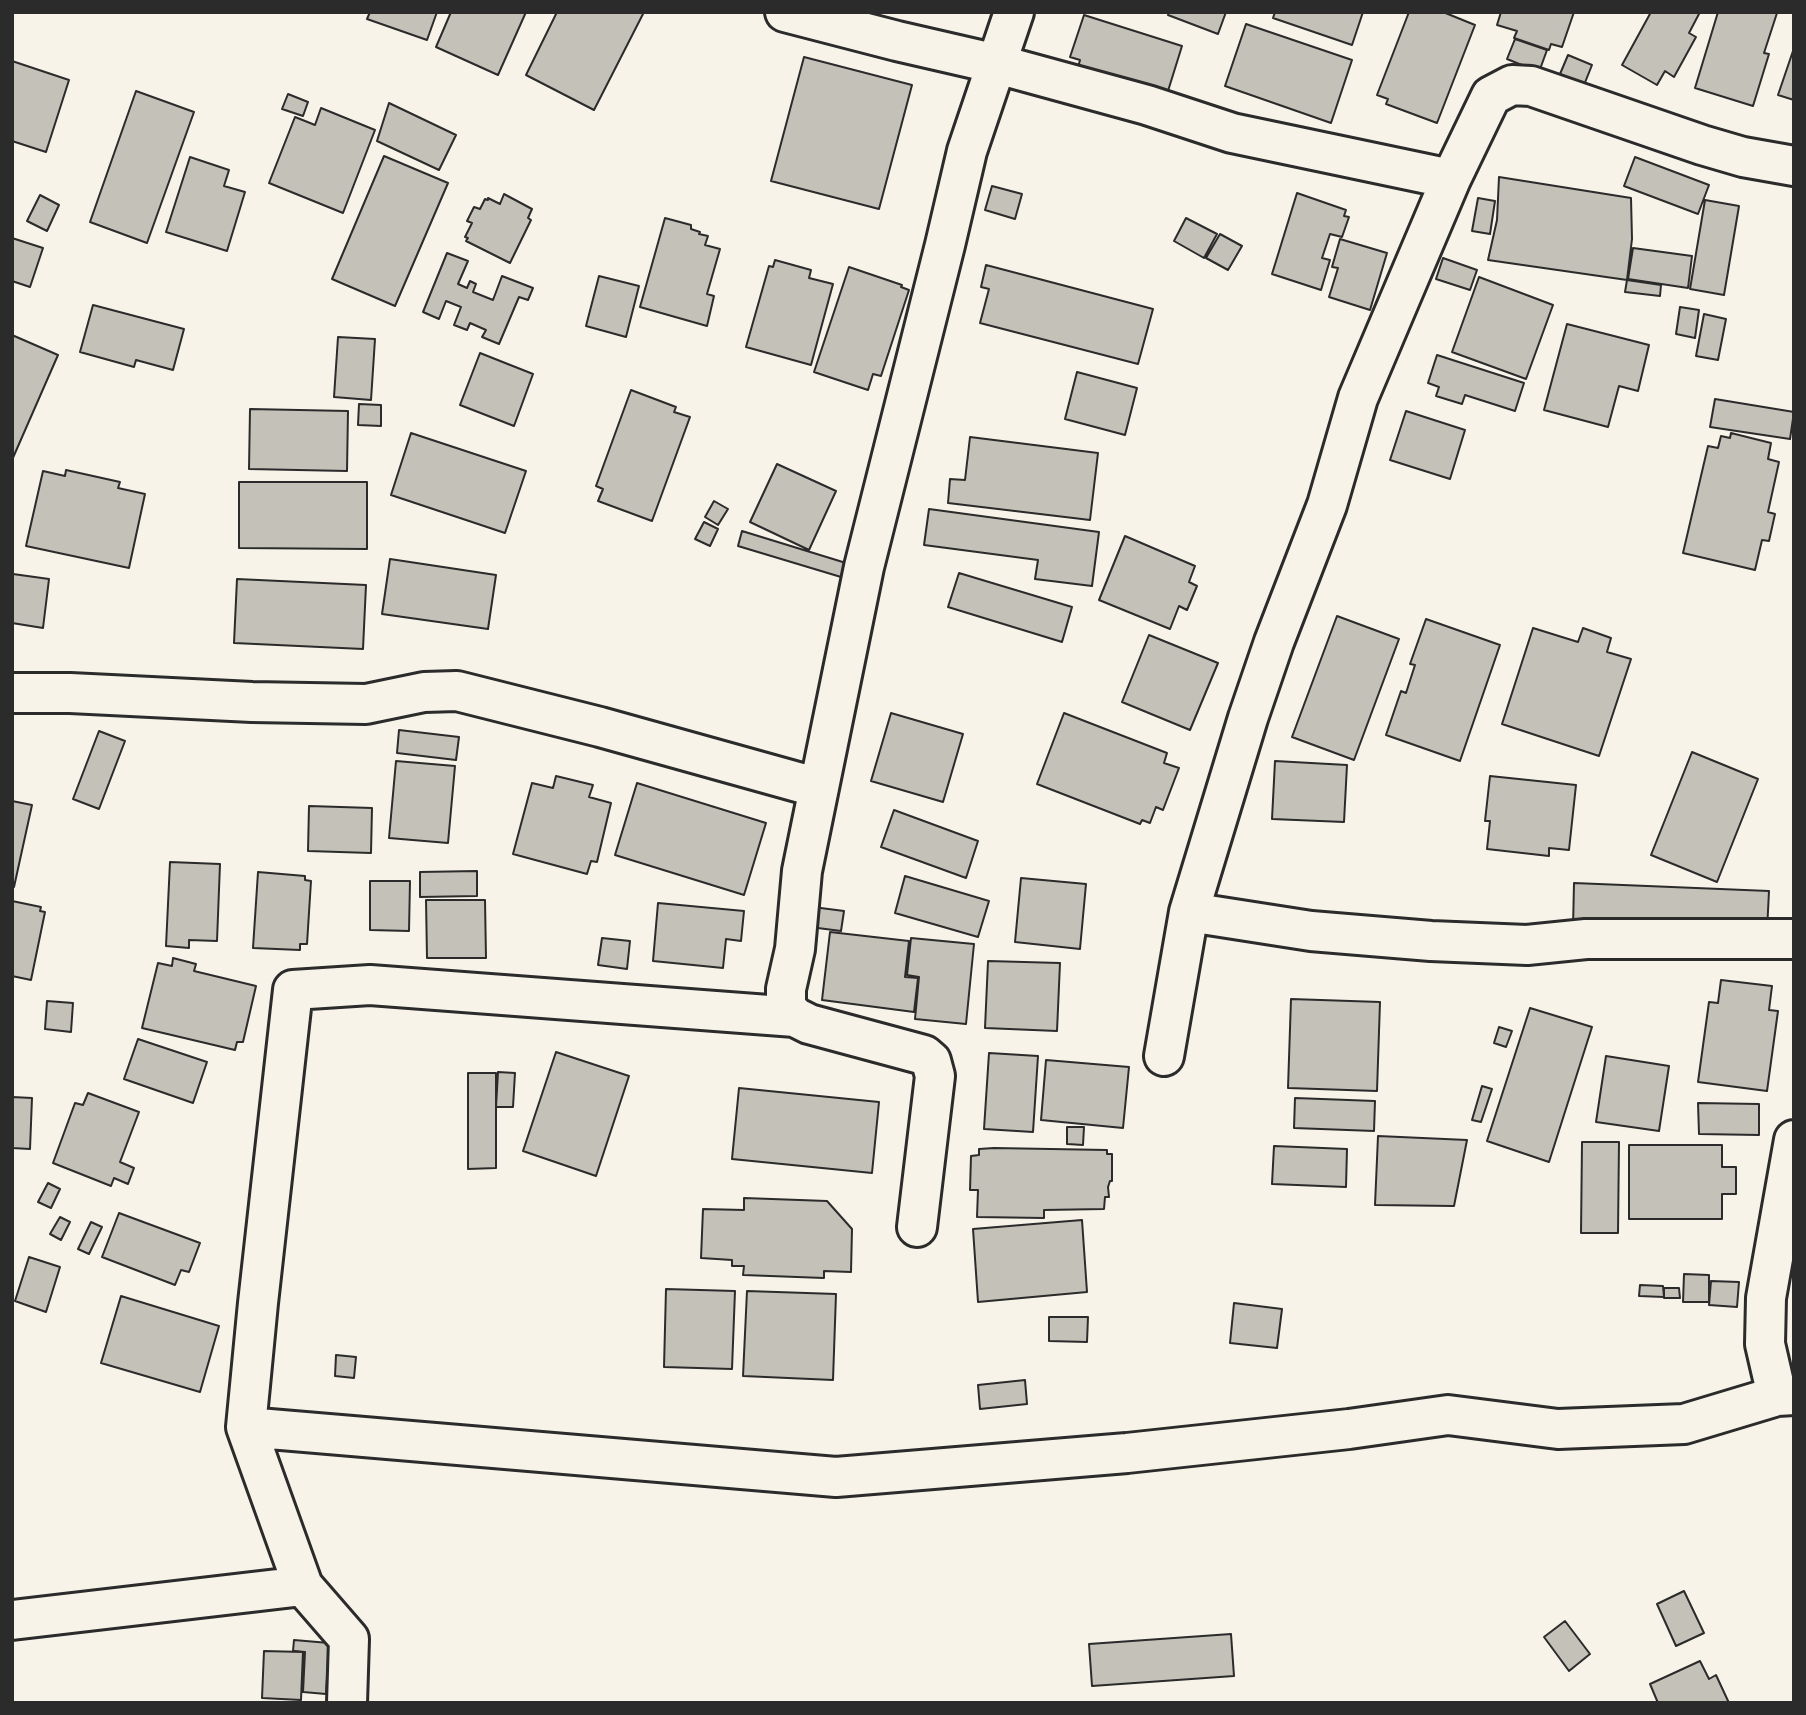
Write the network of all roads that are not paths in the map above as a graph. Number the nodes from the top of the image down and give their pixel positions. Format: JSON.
{"nodes":[{"id":1,"x":785,"y":12,"type":"edge"},
{"id":2,"x":1014,"y":12,"type":"edge"},
{"id":3,"x":997,"y":64,"type":"junction"},
{"id":4,"x":1794,"y":166,"type":"edge"},
{"id":5,"x":1451,"y":179,"type":"junction"},
{"id":6,"x":12,"y":693,"type":"edge"},
{"id":7,"x":819,"y":788,"type":"junction"},
{"id":8,"x":1189,"y":912,"type":"junction"},
{"id":9,"x":1794,"y":939,"type":"edge"},
{"id":10,"x":795,"y":1017,"type":"junction"},
{"id":11,"x":1164,"y":1056,"type":"dead end"},
{"id":12,"x":1794,"y":1140,"type":"edge"},
{"id":13,"x":917,"y":1227,"type":"dead end"},
{"id":14,"x":1785,"y":1395,"type":"edge"},
{"id":15,"x":246,"y":1427,"type":"junction"},
{"id":16,"x":303,"y":1586,"type":"junction"},
{"id":17,"x":12,"y":1620,"type":"edge"},
{"id":18,"x":347,"y":1703,"type":"edge"}],
"edges":[{"from":1,"to":3,"type":"street"},
{"from":2,"to":3,"type":"street"},
{"from":3,"to":5,"type":"street"},
{"from":3,"to":7,"type":"street"},
{"from":4,"to":5,"type":"street"},
{"from":5,"to":8,"type":"street"},
{"from":6,"to":7,"type":"street"},
{"from":7,"to":10,"type":"street"},
{"from":8,"to":9,"type":"street"},
{"from":8,"to":11,"type":"street"},
{"from":10,"to":13,"type":"street"},
{"from":10,"to":15,"type":"street"},
{"from":12,"to":14,"type":"street"},
{"from":14,"to":15,"type":"street"},
{"from":15,"to":16,"type":"street"},
{"from":16,"to":17,"type":"street"},
{"from":16,"to":18,"type":"street"}]}
